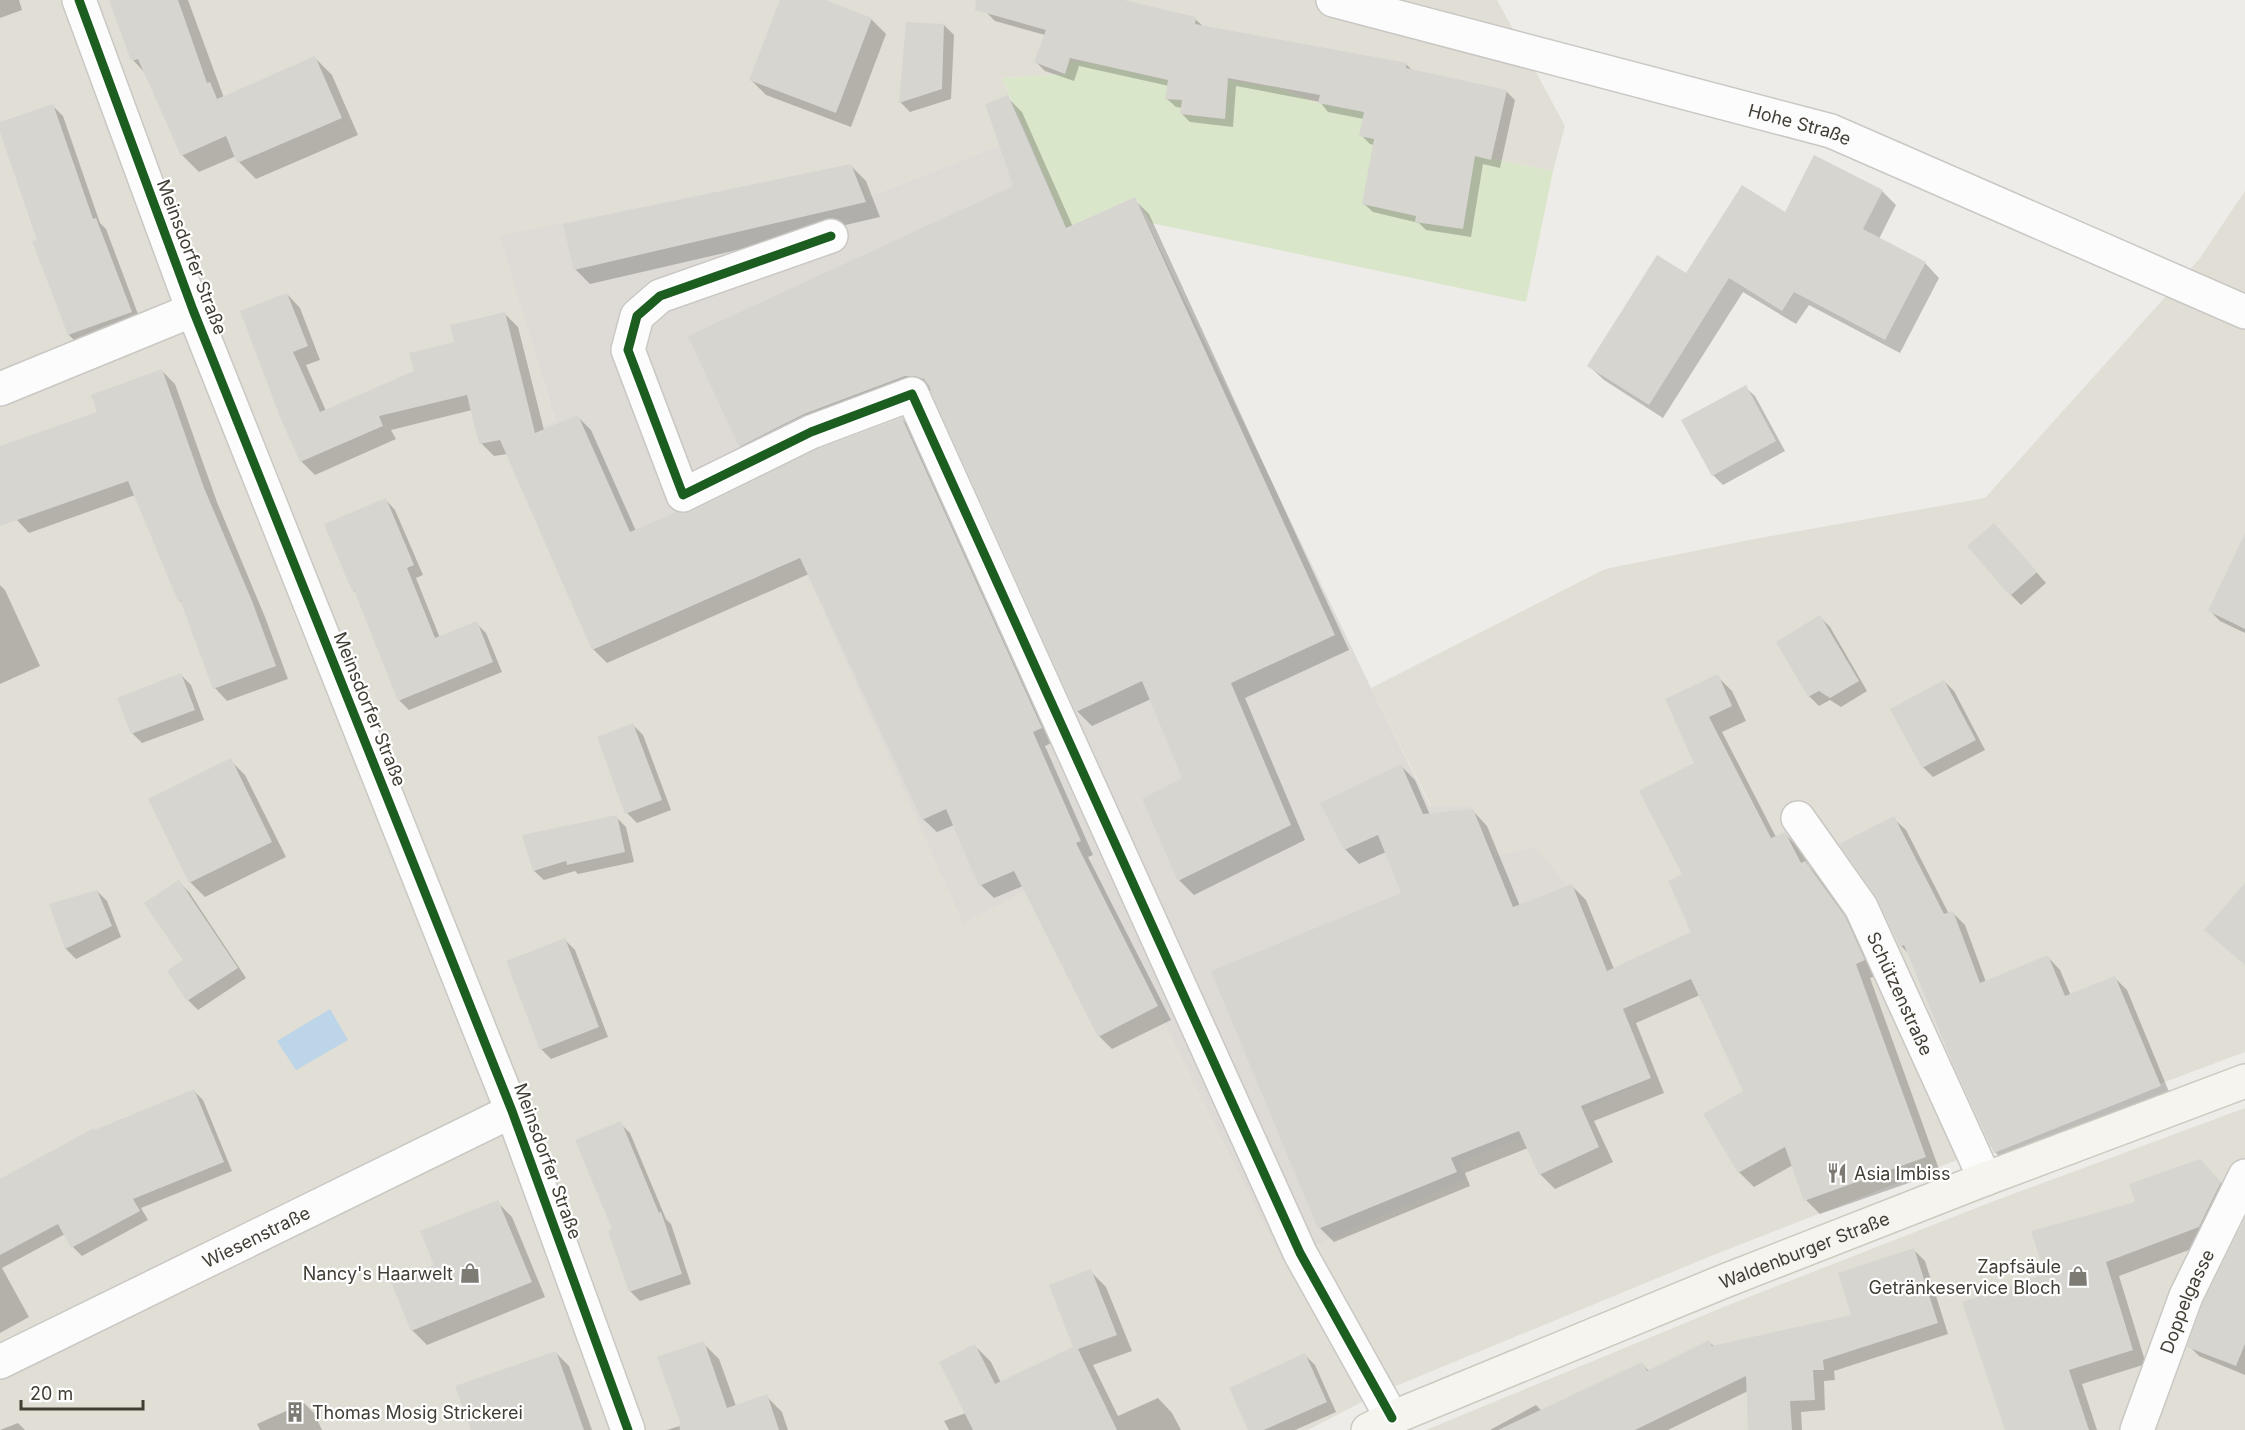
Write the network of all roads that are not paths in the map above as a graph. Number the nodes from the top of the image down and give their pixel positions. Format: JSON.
{"nodes":[{"id":1,"x":79,"y":0,"type":"edge"},
{"id":2,"x":1333,"y":0,"type":"edge"},
{"id":3,"x":831,"y":236,"type":"dead end"},
{"id":4,"x":194,"y":310,"type":"junction"},
{"id":5,"x":2245,"y":312,"type":"edge"},
{"id":6,"x":0,"y":389,"type":"edge"},
{"id":7,"x":1798,"y":818,"type":"dead end"},
{"id":8,"x":2245,"y":1082,"type":"edge"},
{"id":9,"x":512,"y":1111,"type":"junction"},
{"id":10,"x":2245,"y":1176,"type":"edge"},
{"id":11,"x":1985,"y":1179,"type":"junction"},
{"id":12,"x":0,"y":1362,"type":"edge"},
{"id":13,"x":1380,"y":1424,"type":"edge"},
{"id":14,"x":628,"y":1430,"type":"edge"},
{"id":15,"x":2136,"y":1430,"type":"edge"}],
"edges":[{"from":1,"to":4,"type":"street","name":"Meinsdorfer Straße"},
{"from":2,"to":5,"type":"street","name":"Hohe Straße"},
{"from":3,"to":13,"type":"street"},
{"from":4,"to":6,"type":"street","name":"Meinsdorfer Straße"},
{"from":4,"to":9,"type":"street","name":"Meinsdorfer Straße"},
{"from":7,"to":11,"type":"street","name":"Schützenstraße"},
{"from":8,"to":11,"type":"main road","name":"Waldenburger Straße"},
{"from":9,"to":12,"type":"street","name":"Wiesenstraße"},
{"from":9,"to":14,"type":"street","name":"Meinsdorfer Straße"},
{"from":10,"to":15,"type":"street","name":"Doppelgasse"},
{"from":11,"to":13,"type":"main road","name":"Waldenburger Straße"}]}
